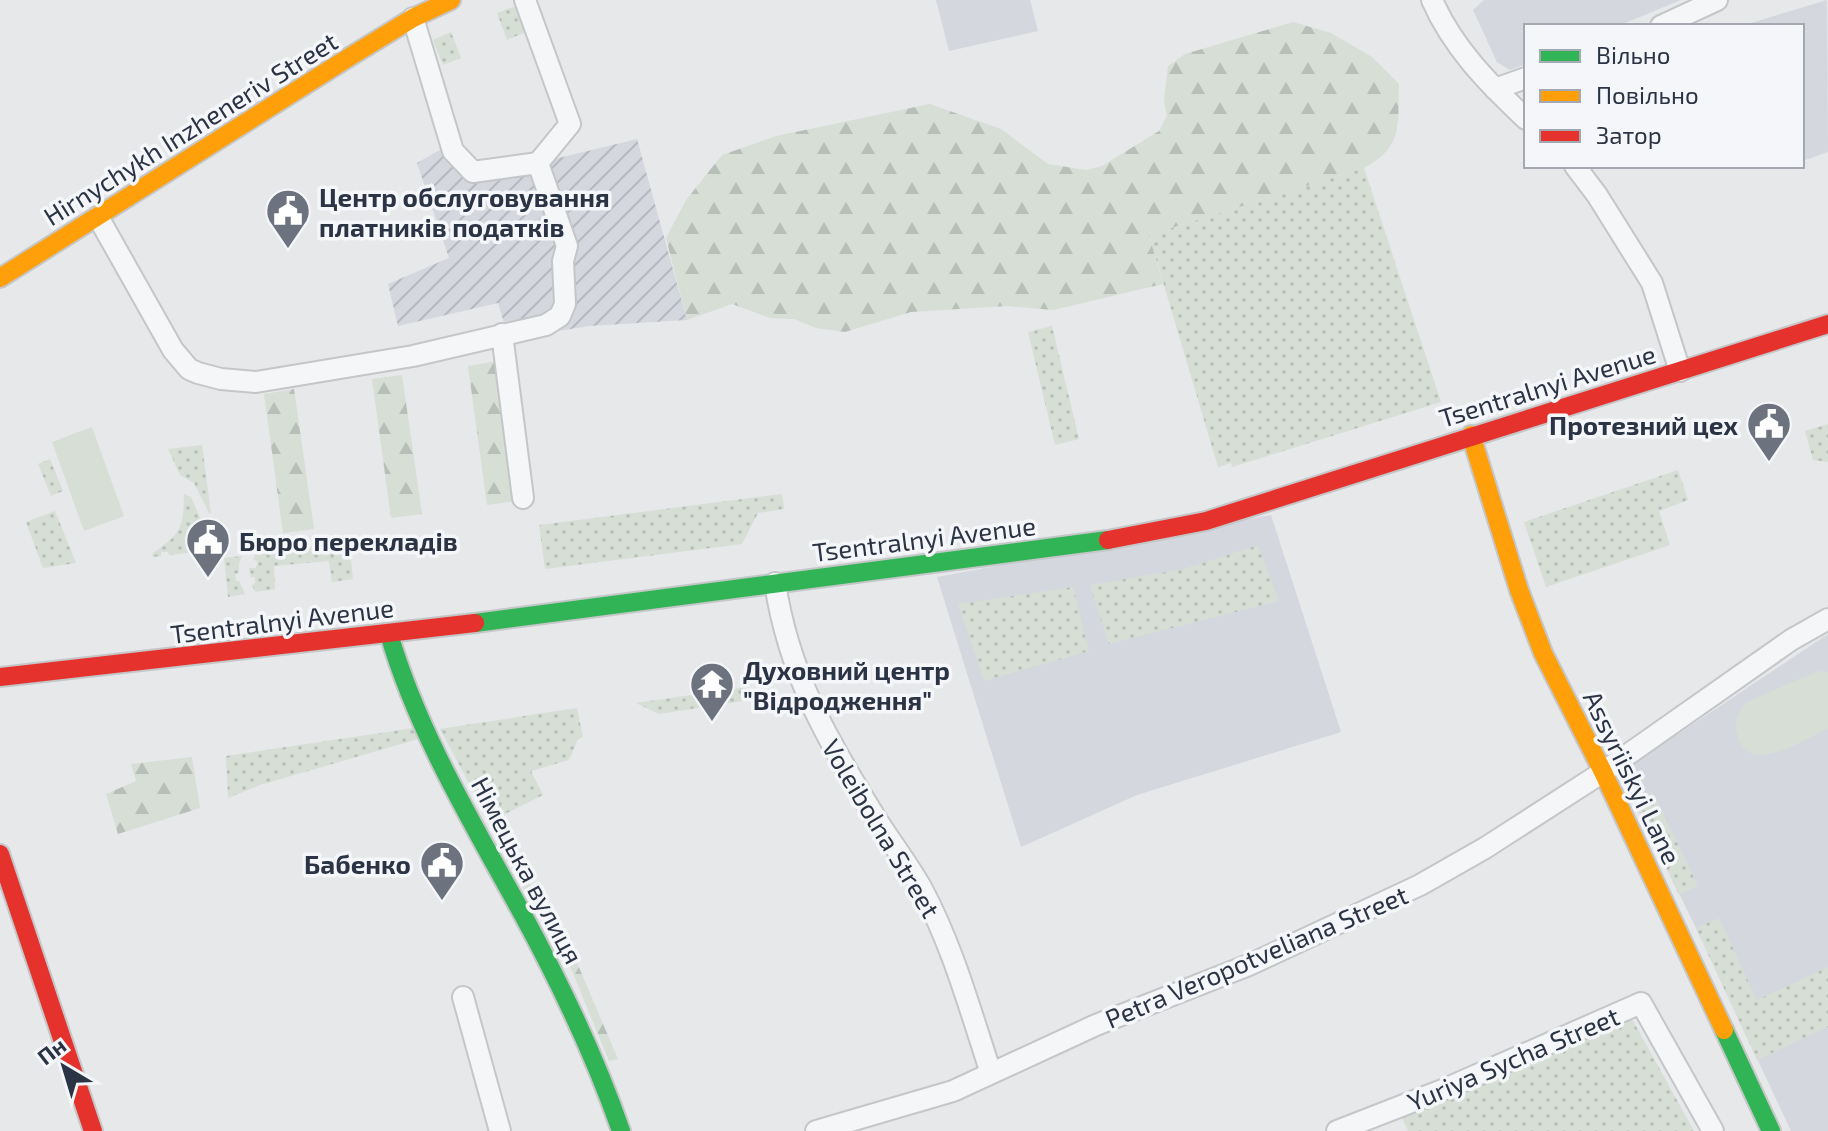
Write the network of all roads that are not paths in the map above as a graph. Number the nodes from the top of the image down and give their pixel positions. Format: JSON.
{"nodes":[{"id":1,"x":451,"y":0,"type":"edge"},
{"id":2,"x":525,"y":0,"type":"edge"},
{"id":3,"x":1432,"y":0,"type":"edge"},
{"id":4,"x":1717,"y":0,"type":"edge"},
{"id":5,"x":413,"y":18,"type":"junction"},
{"id":6,"x":1665,"y":24,"type":"edge"},
{"id":7,"x":1524,"y":79,"type":"edge"},
{"id":8,"x":1495,"y":89,"type":"junction"},
{"id":9,"x":1524,"y":117,"type":"edge"},
{"id":10,"x":538,"y":163,"type":"junction"},
{"id":11,"x":1577,"y":168,"type":"edge"},
{"id":12,"x":98,"y":217,"type":"junction"},
{"id":13,"x":0,"y":278,"type":"edge"},
{"id":14,"x":1828,"y":324,"type":"edge"},
{"id":15,"x":502,"y":334,"type":"junction"},
{"id":16,"x":1680,"y":371,"type":"junction"},
{"id":17,"x":1471,"y":435,"type":"junction"},
{"id":18,"x":523,"y":498,"type":"dead end"},
{"id":19,"x":775,"y":583,"type":"junction"},
{"id":20,"x":1828,"y":619,"type":"edge"},
{"id":21,"x":389,"y":634,"type":"junction"},
{"id":22,"x":0,"y":677,"type":"edge"},
{"id":23,"x":1603,"y":772,"type":"junction"},
{"id":24,"x":0,"y":854,"type":"edge"},
{"id":25,"x":463,"y":997,"type":"dead end"},
{"id":26,"x":991,"y":1073,"type":"junction"},
{"id":27,"x":93,"y":1131,"type":"edge"},
{"id":28,"x":500,"y":1131,"type":"edge"},
{"id":29,"x":621,"y":1131,"type":"edge"},
{"id":30,"x":816,"y":1131,"type":"edge"},
{"id":31,"x":1337,"y":1131,"type":"edge"},
{"id":32,"x":1713,"y":1131,"type":"edge"},
{"id":33,"x":1771,"y":1131,"type":"edge"}],
"edges":[{"from":1,"to":5,"type":"street","name":"Hirnychykh Inzheneriv Street"},
{"from":2,"to":10,"type":"street"},
{"from":3,"to":8,"type":"street"},
{"from":4,"to":6,"type":"street"},
{"from":5,"to":10,"type":"street"},
{"from":5,"to":12,"type":"street","name":"Hirnychykh Inzheneriv Street"},
{"from":7,"to":8,"type":"street"},
{"from":8,"to":9,"type":"street"},
{"from":10,"to":15,"type":"street"},
{"from":11,"to":16,"type":"street"},
{"from":12,"to":13,"type":"street","name":"Hirnychykh Inzheneriv Street"},
{"from":12,"to":15,"type":"street"},
{"from":14,"to":16,"type":"street","name":"Tsentralnyi Avenue"},
{"from":15,"to":18,"type":"street"},
{"from":16,"to":17,"type":"street","name":"Tsentralnyi Avenue"},
{"from":17,"to":19,"type":"street","name":"Tsentralnyi Avenue"},
{"from":17,"to":23,"type":"street","name":"Assyriiskyi Lane"},
{"from":19,"to":21,"type":"street","name":"Tsentralnyi Avenue"},
{"from":19,"to":26,"type":"street","name":"Voleibolna Street"},
{"from":20,"to":23,"type":"street","name":"Petra Veropotveliana Street"},
{"from":21,"to":22,"type":"street","name":"Tsentralnyi Avenue"},
{"from":21,"to":29,"type":"street","name":"Німецька вулиця"},
{"from":23,"to":26,"type":"street","name":"Petra Veropotveliana Street"},
{"from":23,"to":33,"type":"street","name":"Assyriiskyi Lane"},
{"from":24,"to":27,"type":"street"},
{"from":25,"to":28,"type":"street"},
{"from":26,"to":30,"type":"street","name":"Petra Veropotveliana Street"},
{"from":31,"to":32,"type":"street","name":"Yuriya Sycha Street"}]}
